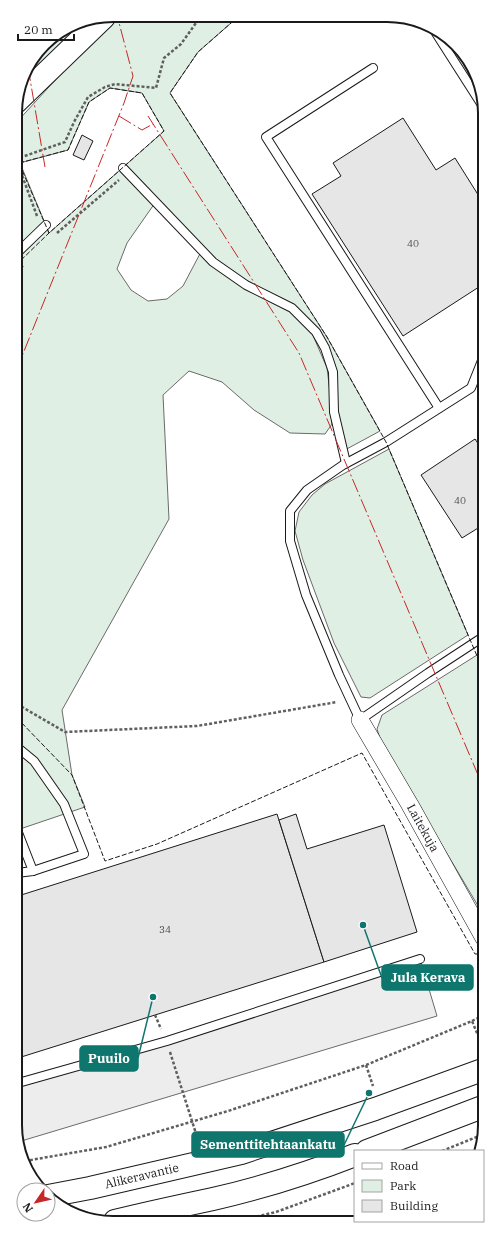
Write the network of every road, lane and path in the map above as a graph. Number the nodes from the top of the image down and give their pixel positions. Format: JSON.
{"nodes":[{"id":1,"x":197,"y":22,"type":"edge"},
{"id":2,"x":97,"y":24,"type":"edge"},
{"id":3,"x":440,"y":40,"type":"edge"},
{"id":4,"x":373,"y":68,"type":"dead end"},
{"id":5,"x":24,"y":94,"type":"edge"},
{"id":6,"x":476,"y":96,"type":"edge"},
{"id":7,"x":22,"y":157,"type":"edge"},
{"id":8,"x":126,"y":170,"type":"joint"},
{"id":9,"x":22,"y":174,"type":"edge"},
{"id":10,"x":44,"y":227,"type":"joint"},
{"id":11,"x":56,"y":234,"type":"dead end"},
{"id":12,"x":22,"y":248,"type":"edge"},
{"id":13,"x":26,"y":264,"type":"dead end"},
{"id":14,"x":22,"y":268,"type":"edge"},
{"id":15,"x":478,"y":369,"type":"edge"},
{"id":16,"x":438,"y":408,"type":"junction"},
{"id":17,"x":346,"y":463,"type":"junction"},
{"id":18,"x":478,"y":640,"type":"edge"},
{"id":19,"x":351,"y":700,"type":"junction"},
{"id":20,"x":22,"y":707,"type":"edge"},
{"id":21,"x":360,"y":720,"type":"junction"},
{"id":22,"x":22,"y":751,"type":"edge"},
{"id":23,"x":22,"y":843,"type":"edge"},
{"id":24,"x":33,"y":871,"type":"junction"},
{"id":25,"x":22,"y":872,"type":"edge"},
{"id":26,"x":478,"y":927,"type":"edge"},
{"id":27,"x":420,"y":959,"type":"dead end"},
{"id":28,"x":478,"y":1018,"type":"edge"},
{"id":29,"x":472,"y":1021,"type":"junction"},
{"id":30,"x":478,"y":1035,"type":"edge"},
{"id":31,"x":167,"y":1041,"type":"junction"},
{"id":32,"x":366,"y":1065,"type":"junction"},
{"id":33,"x":478,"y":1072,"type":"edge"},
{"id":34,"x":22,"y":1082,"type":"edge"},
{"id":35,"x":373,"y":1086,"type":"dead end"},
{"id":36,"x":478,"y":1109,"type":"edge"},
{"id":37,"x":192,"y":1121,"type":"junction"},
{"id":38,"x":477,"y":1137,"type":"edge"},
{"id":39,"x":370,"y":1150,"type":"edge"},
{"id":40,"x":444,"y":1150,"type":"edge"},
{"id":41,"x":354,"y":1155,"type":"edge"},
{"id":42,"x":29,"y":1160,"type":"edge"},
{"id":43,"x":205,"y":1161,"type":"junction"},
{"id":44,"x":354,"y":1183,"type":"edge"},
{"id":45,"x":56,"y":1194,"type":"edge"},
{"id":46,"x":134,"y":1216,"type":"edge"},
{"id":47,"x":259,"y":1216,"type":"edge"}],
"edges":[{"from":1,"to":7,"type":"path"},
{"from":2,"to":5,"type":"main road"},
{"from":3,"to":6,"type":"lane"},
{"from":4,"to":16,"type":"lane"},
{"from":8,"to":11,"type":"path"},
{"from":8,"to":17,"type":"lane"},
{"from":9,"to":10,"type":"path"},
{"from":10,"to":12,"type":"lane"},
{"from":13,"to":14,"type":"path"},
{"from":15,"to":16,"type":"lane"},
{"from":16,"to":17,"type":"lane"},
{"from":17,"to":19,"type":"lane"},
{"from":18,"to":21,"type":"lane"},
{"from":19,"to":20,"type":"path"},
{"from":19,"to":21,"type":"lane"},
{"from":21,"to":26,"type":"street","name":"Laitekuja"},
{"from":22,"to":24,"type":"lane"},
{"from":23,"to":24,"type":"lane"},
{"from":24,"to":25,"type":"lane"},
{"from":27,"to":31,"type":"lane"},
{"from":28,"to":29,"type":"path"},
{"from":29,"to":30,"type":"path"},
{"from":29,"to":32,"type":"path"},
{"from":31,"to":34,"type":"lane"},
{"from":31,"to":37,"type":"path"},
{"from":32,"to":35,"type":"path"},
{"from":32,"to":37,"type":"path"},
{"from":33,"to":43,"type":"main road","name":"Alikeravantie"},
{"from":36,"to":39,"type":"main road"},
{"from":37,"to":42,"type":"path"},
{"from":37,"to":43,"type":"path"},
{"from":38,"to":40,"type":"path"},
{"from":41,"to":46,"type":"main road"},
{"from":43,"to":45,"type":"main road","name":"Alikeravantie"},
{"from":44,"to":47,"type":"path"}]}
